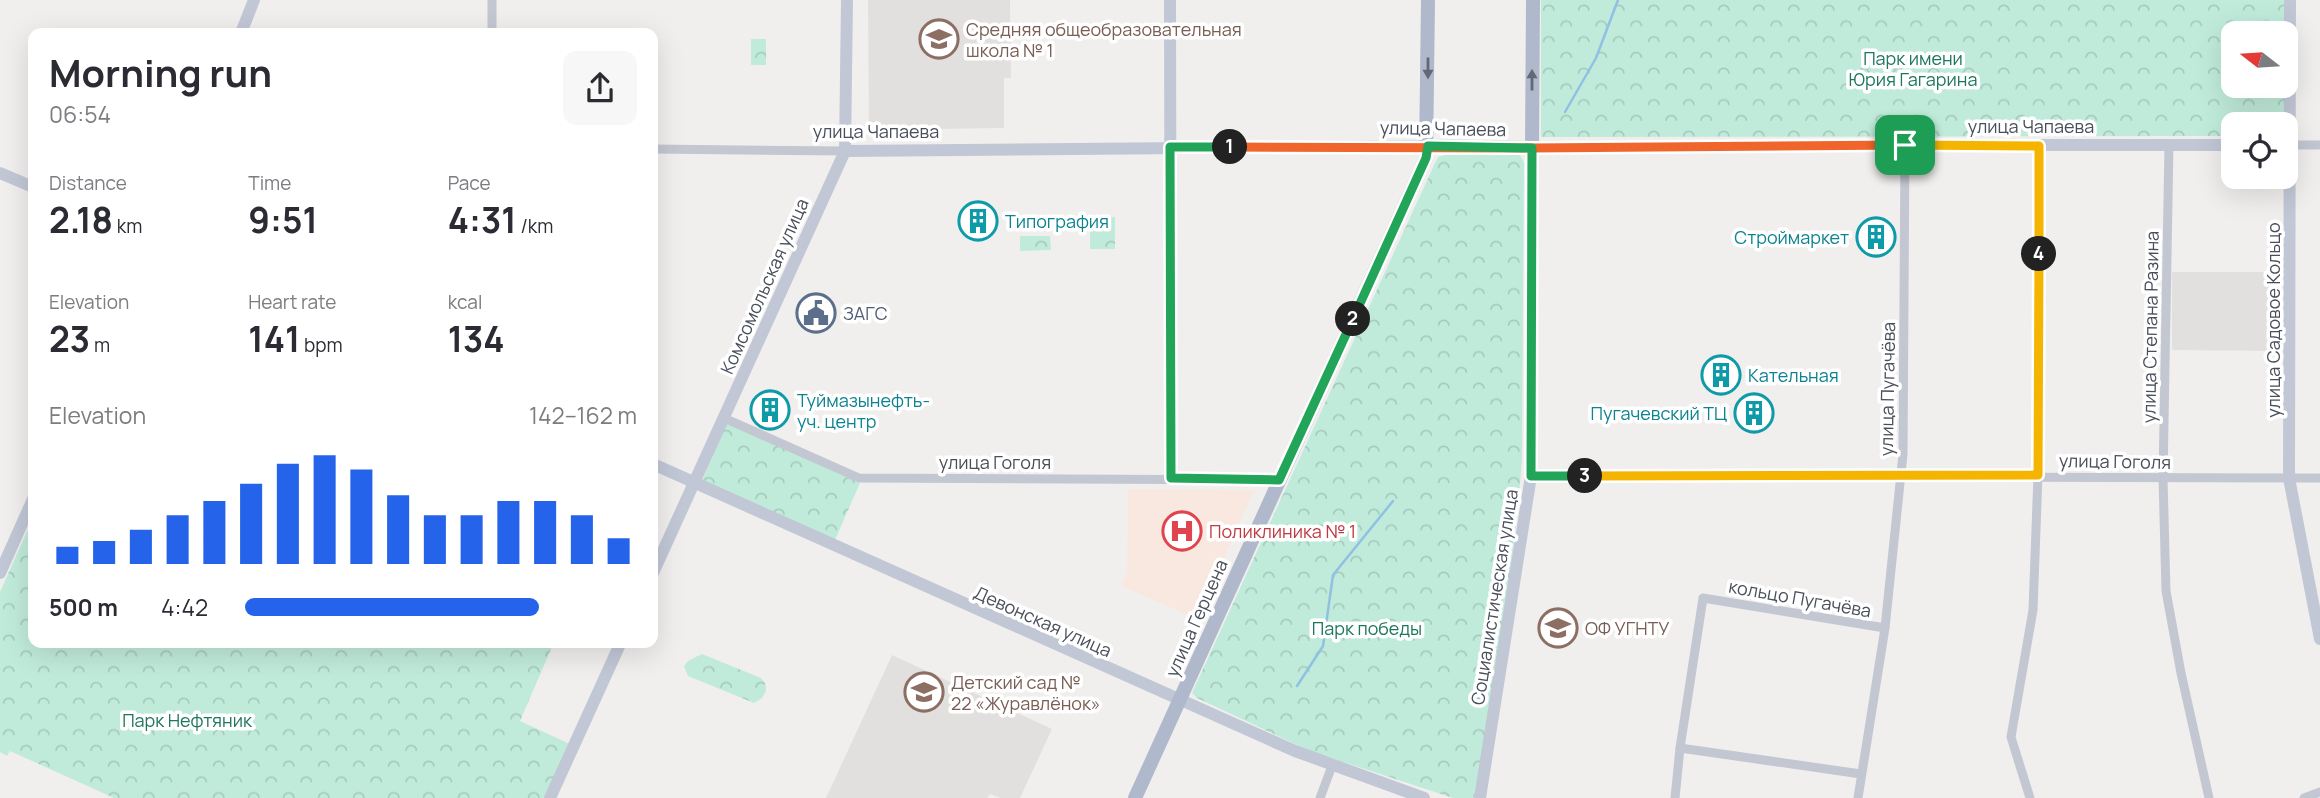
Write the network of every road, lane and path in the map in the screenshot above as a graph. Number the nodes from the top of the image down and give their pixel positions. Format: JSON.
{"nodes":[{"id":1,"x":254,"y":0,"type":"edge"},
{"id":2,"x":492,"y":0,"type":"edge"},
{"id":3,"x":847,"y":0,"type":"edge"},
{"id":4,"x":1170,"y":0,"type":"edge"},
{"id":5,"x":1428,"y":0,"type":"edge"},
{"id":6,"x":1533,"y":0,"type":"edge"},
{"id":7,"x":2290,"y":0,"type":"edge"},
{"id":8,"x":243,"y":28,"type":"edge"},
{"id":9,"x":492,"y":28,"type":"edge"},
{"id":10,"x":2288,"y":112,"type":"edge"},
{"id":11,"x":1905,"y":145,"type":"junction"},
{"id":12,"x":2169,"y":145,"type":"junction"},
{"id":13,"x":2221,"y":145,"type":"edge"},
{"id":14,"x":2298,"y":145,"type":"edge"},
{"id":15,"x":2320,"y":145,"type":"edge"},
{"id":16,"x":1428,"y":146,"type":"junction"},
{"id":17,"x":2039,"y":146,"type":"junction"},
{"id":18,"x":1170,"y":147,"type":"junction"},
{"id":19,"x":1532,"y":148,"type":"junction"},
{"id":20,"x":658,"y":149,"type":"edge"},
{"id":21,"x":845,"y":151,"type":"junction"},
{"id":22,"x":0,"y":173,"type":"edge"},
{"id":23,"x":28,"y":185,"type":"edge"},
{"id":24,"x":2288,"y":189,"type":"edge"},
{"id":25,"x":723,"y":418,"type":"junction"},
{"id":26,"x":658,"y":466,"type":"edge"},
{"id":27,"x":2038,"y":475,"type":"junction"},
{"id":28,"x":1531,"y":476,"type":"junction"},
{"id":29,"x":1901,"y":476,"type":"junction"},
{"id":30,"x":1171,"y":478,"type":"junction"},
{"id":31,"x":2163,"y":478,"type":"junction"},
{"id":32,"x":2289,"y":478,"type":"junction"},
{"id":33,"x":2320,"y":478,"type":"edge"},
{"id":34,"x":1279,"y":480,"type":"junction"},
{"id":35,"x":694,"y":482,"type":"junction"},
{"id":36,"x":28,"y":510,"type":"edge"},
{"id":37,"x":658,"y":562,"type":"edge"},
{"id":38,"x":0,"y":573,"type":"edge"},
{"id":39,"x":1885,"y":628,"type":"junction"},
{"id":40,"x":2320,"y":637,"type":"edge"},
{"id":41,"x":618,"y":648,"type":"edge"},
{"id":42,"x":1180,"y":701,"type":"junction"},
{"id":43,"x":1680,"y":748,"type":"junction"},
{"id":44,"x":1332,"y":766,"type":"junction"},
{"id":45,"x":1861,"y":774,"type":"junction"},
{"id":46,"x":2320,"y":792,"type":"edge"},
{"id":47,"x":550,"y":798,"type":"edge"},
{"id":48,"x":1135,"y":798,"type":"edge"},
{"id":49,"x":1320,"y":798,"type":"edge"},
{"id":50,"x":1424,"y":798,"type":"edge"},
{"id":51,"x":1480,"y":798,"type":"edge"},
{"id":52,"x":1675,"y":798,"type":"edge"},
{"id":53,"x":1858,"y":798,"type":"edge"},
{"id":54,"x":2030,"y":798,"type":"edge"},
{"id":55,"x":2209,"y":798,"type":"edge"},
{"id":56,"x":2304,"y":798,"type":"edge"}],
"edges":[{"from":1,"to":8,"type":"street"},
{"from":2,"to":9,"type":"street"},
{"from":3,"to":21,"type":"street","name":"Комсомольская улица"},
{"from":4,"to":18,"type":"street"},
{"from":5,"to":16,"type":"main road","name":"улица Герцена","one_way":true},
{"from":19,"to":6,"type":"main road","one_way":true},
{"from":7,"to":10,"type":"street","name":"улица Садовое Кольцо"},
{"from":11,"to":17,"type":"street","name":"улица Чапаева"},
{"from":11,"to":19,"type":"street","name":"улица Чапаева"},
{"from":11,"to":29,"type":"street","name":"улица Пугачёва"},
{"from":12,"to":13,"type":"street","name":"улица Чапаева"},
{"from":12,"to":17,"type":"street","name":"улица Чапаева"},
{"from":12,"to":31,"type":"street","name":"улица Степана Разина"},
{"from":14,"to":15,"type":"street"},
{"from":16,"to":18,"type":"street","name":"улица Чапаева"},
{"from":16,"to":19,"type":"main road","name":"улица Чапаева"},
{"from":16,"to":34,"type":"main road","name":"улица Герцена"},
{"from":17,"to":27,"type":"street"},
{"from":18,"to":21,"type":"street","name":"улица Чапаева"},
{"from":18,"to":30,"type":"street"},
{"from":19,"to":28,"type":"street","name":"Социалистическая улица"},
{"from":20,"to":21,"type":"street","name":"улица Чапаева"},
{"from":21,"to":25,"type":"street","name":"Комсомольская улица"},
{"from":22,"to":23,"type":"street"},
{"from":24,"to":32,"type":"street","name":"улица Садовое Кольцо"},
{"from":25,"to":30,"type":"street","name":"улица Гоголя"},
{"from":25,"to":35,"type":"street","name":"Комсомольская улица"},
{"from":26,"to":35,"type":"street","name":"Девонская улица"},
{"from":27,"to":29,"type":"street","name":"улица Гоголя"},
{"from":27,"to":31,"type":"street","name":"улица Гоголя"},
{"from":27,"to":54,"type":"street"},
{"from":28,"to":29,"type":"street","name":"улица Гоголя"},
{"from":28,"to":51,"type":"street","name":"Социалистическая улица"},
{"from":29,"to":39,"type":"street","name":"улица Пугачёва"},
{"from":30,"to":34,"type":"street","name":"улица Гоголя"},
{"from":31,"to":32,"type":"street","name":"улица Гоголя"},
{"from":31,"to":55,"type":"street","name":"улица Степана Разина"},
{"from":32,"to":33,"type":"street","name":"улица Гоголя"},
{"from":32,"to":40,"type":"street","name":"улица Садовое Кольцо"},
{"from":34,"to":42,"type":"main road","name":"улица Герцена"},
{"from":35,"to":37,"type":"street","name":"Комсомольская улица"},
{"from":35,"to":42,"type":"street","name":"Девонская улица"},
{"from":36,"to":38,"type":"street"},
{"from":39,"to":43,"type":"street","name":"кольцо Пугачёва"},
{"from":39,"to":45,"type":"street","name":"улица Пугачёва"},
{"from":41,"to":47,"type":"street"},
{"from":42,"to":44,"type":"street","name":"Девонская улица"},
{"from":42,"to":48,"type":"main road","name":"улица Герцена"},
{"from":43,"to":45,"type":"street"},
{"from":43,"to":52,"type":"street","name":"кольцо Пугачёва"},
{"from":44,"to":49,"type":"street"},
{"from":44,"to":50,"type":"street","name":"Девонская улица"},
{"from":45,"to":53,"type":"street","name":"улица Пугачёва"},
{"from":46,"to":56,"type":"street"}]}
